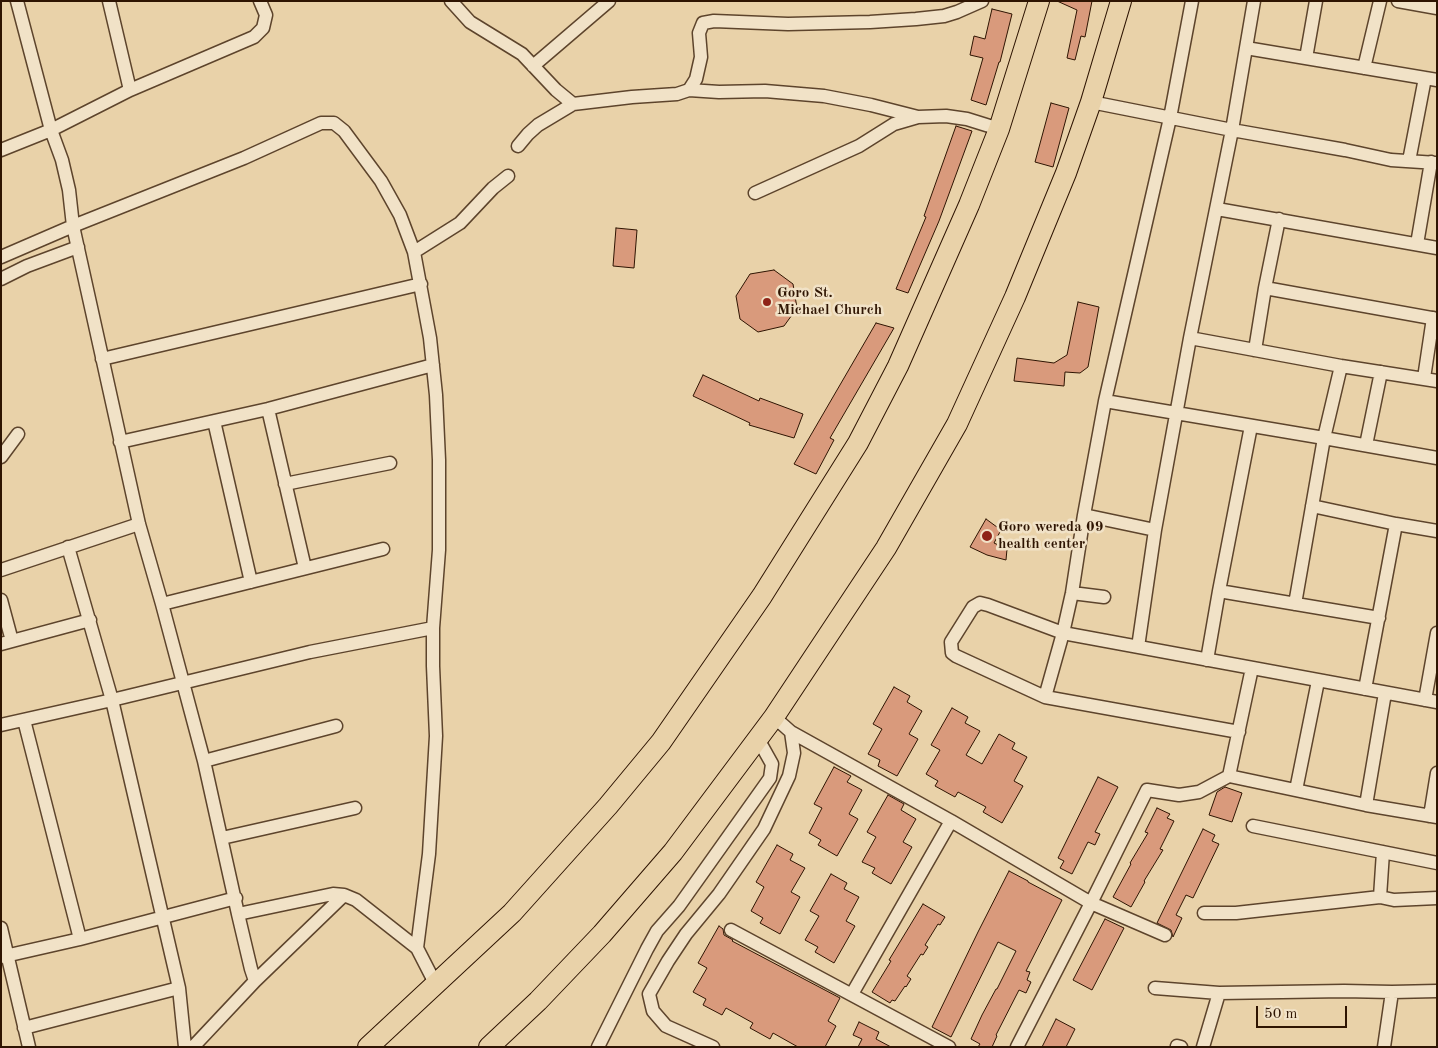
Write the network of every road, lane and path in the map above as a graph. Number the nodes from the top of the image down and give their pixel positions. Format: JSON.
{"nodes":[{"id":1,"x":16,"y":1,"type":"edge"},
{"id":2,"x":108,"y":1,"type":"edge"},
{"id":3,"x":260,"y":1,"type":"edge"},
{"id":4,"x":451,"y":1,"type":"edge"},
{"id":5,"x":610,"y":1,"type":"edge"},
{"id":6,"x":982,"y":1,"type":"edge"},
{"id":7,"x":1039,"y":1,"type":"edge"},
{"id":8,"x":1121,"y":1,"type":"edge"},
{"id":9,"x":1192,"y":1,"type":"edge"},
{"id":10,"x":1254,"y":1,"type":"edge"},
{"id":11,"x":1316,"y":1,"type":"edge"},
{"id":12,"x":1380,"y":1,"type":"edge"},
{"id":13,"x":1398,"y":1,"type":"edge"},
{"id":14,"x":1437,"y":8,"type":"edge"},
{"id":15,"x":1246,"y":48,"type":"junction"},
{"id":16,"x":1306,"y":58,"type":"junction"},
{"id":17,"x":533,"y":66,"type":"junction"},
{"id":18,"x":1364,"y":68,"type":"junction"},
{"id":19,"x":1431,"y":79,"type":"edge"},
{"id":20,"x":130,"y":90,"type":"junction"},
{"id":21,"x":689,"y":90,"type":"junction"},
{"id":22,"x":1091,"y":102,"type":"junction"},
{"id":23,"x":573,"y":104,"type":"junction"},
{"id":24,"x":918,"y":117,"type":"junction"},
{"id":25,"x":1170,"y":118,"type":"junction"},
{"id":26,"x":999,"y":129,"type":"junction"},
{"id":27,"x":51,"y":130,"type":"junction"},
{"id":28,"x":1232,"y":130,"type":"junction"},
{"id":29,"x":518,"y":146,"type":"dead end"},
{"id":30,"x":1,"y":150,"type":"edge"},
{"id":31,"x":1409,"y":161,"type":"junction"},
{"id":32,"x":1434,"y":163,"type":"edge"},
{"id":33,"x":508,"y":176,"type":"dead end"},
{"id":34,"x":755,"y":194,"type":"dead end"},
{"id":35,"x":1216,"y":208,"type":"junction"},
{"id":36,"x":1279,"y":219,"type":"junction"},
{"id":37,"x":73,"y":226,"type":"junction"},
{"id":38,"x":1417,"y":244,"type":"junction"},
{"id":39,"x":78,"y":247,"type":"junction"},
{"id":40,"x":1437,"y":248,"type":"edge"},
{"id":41,"x":414,"y":252,"type":"junction"},
{"id":42,"x":1,"y":257,"type":"edge"},
{"id":43,"x":1,"y":279,"type":"edge"},
{"id":44,"x":420,"y":284,"type":"junction"},
{"id":45,"x":1265,"y":288,"type":"junction"},
{"id":46,"x":1435,"y":318,"type":"edge"},
{"id":47,"x":1190,"y":338,"type":"junction"},
{"id":48,"x":1255,"y":350,"type":"junction"},
{"id":49,"x":102,"y":360,"type":"junction"},
{"id":50,"x":433,"y":365,"type":"junction"},
{"id":51,"x":1341,"y":366,"type":"junction"},
{"id":52,"x":1381,"y":372,"type":"junction"},
{"id":53,"x":1430,"y":379,"type":"edge"},
{"id":54,"x":1105,"y":401,"type":"junction"},
{"id":55,"x":268,"y":409,"type":"junction"},
{"id":56,"x":1176,"y":413,"type":"junction"},
{"id":57,"x":214,"y":421,"type":"junction"},
{"id":58,"x":1252,"y":426,"type":"junction"},
{"id":59,"x":18,"y":434,"type":"dead end"},
{"id":60,"x":1324,"y":438,"type":"junction"},
{"id":61,"x":120,"y":442,"type":"junction"},
{"id":62,"x":1366,"y":445,"type":"junction"},
{"id":63,"x":1,"y":457,"type":"edge"},
{"id":64,"x":1437,"y":458,"type":"edge"},
{"id":65,"x":390,"y":463,"type":"dead end"},
{"id":66,"x":286,"y":484,"type":"junction"},
{"id":67,"x":1312,"y":506,"type":"junction"},
{"id":68,"x":1084,"y":515,"type":"junction"},
{"id":69,"x":139,"y":524,"type":"junction"},
{"id":70,"x":1396,"y":524,"type":"junction"},
{"id":71,"x":1155,"y":530,"type":"junction"},
{"id":72,"x":1437,"y":531,"type":"edge"},
{"id":73,"x":68,"y":547,"type":"junction"},
{"id":74,"x":383,"y":549,"type":"dead end"},
{"id":75,"x":305,"y":568,"type":"junction"},
{"id":76,"x":1,"y":570,"type":"edge"},
{"id":77,"x":251,"y":582,"type":"junction"},
{"id":78,"x":1219,"y":591,"type":"junction"},
{"id":79,"x":1072,"y":593,"type":"junction"},
{"id":80,"x":1104,"y":598,"type":"dead end"},
{"id":81,"x":1,"y":600,"type":"edge"},
{"id":82,"x":162,"y":604,"type":"junction"},
{"id":83,"x":1295,"y":604,"type":"junction"},
{"id":84,"x":1379,"y":618,"type":"junction"},
{"id":85,"x":90,"y":620,"type":"junction"},
{"id":86,"x":434,"y":628,"type":"junction"},
{"id":87,"x":1063,"y":633,"type":"junction"},
{"id":88,"x":1437,"y":633,"type":"edge"},
{"id":89,"x":6,"y":643,"type":"edge"},
{"id":90,"x":1138,"y":647,"type":"junction"},
{"id":91,"x":1207,"y":660,"type":"junction"},
{"id":92,"x":1252,"y":668,"type":"junction"},
{"id":93,"x":1318,"y":681,"type":"junction"},
{"id":94,"x":182,"y":683,"type":"junction"},
{"id":95,"x":1365,"y":689,"type":"junction"},
{"id":96,"x":1385,"y":692,"type":"junction"},
{"id":97,"x":1046,"y":697,"type":"junction"},
{"id":98,"x":112,"y":700,"type":"junction"},
{"id":99,"x":1431,"y":701,"type":"edge"},
{"id":100,"x":774,"y":717,"type":"junction"},
{"id":101,"x":24,"y":720,"type":"junction"},
{"id":102,"x":1,"y":725,"type":"edge"},
{"id":103,"x":336,"y":726,"type":"dead end"},
{"id":104,"x":791,"y":732,"type":"junction"},
{"id":105,"x":1240,"y":732,"type":"junction"},
{"id":106,"x":758,"y":739,"type":"junction"},
{"id":107,"x":204,"y":761,"type":"junction"},
{"id":108,"x":1437,"y":773,"type":"edge"},
{"id":109,"x":1229,"y":776,"type":"junction"},
{"id":110,"x":1296,"y":790,"type":"junction"},
{"id":111,"x":1366,"y":805,"type":"junction"},
{"id":112,"x":356,"y":808,"type":"dead end"},
{"id":113,"x":1433,"y":816,"type":"edge"},
{"id":114,"x":951,"y":821,"type":"junction"},
{"id":115,"x":1253,"y":826,"type":"dead end"},
{"id":116,"x":222,"y":838,"type":"junction"},
{"id":117,"x":1383,"y":852,"type":"junction"},
{"id":118,"x":1437,"y":863,"type":"edge"},
{"id":119,"x":344,"y":894,"type":"junction"},
{"id":120,"x":1380,"y":897,"type":"junction"},
{"id":121,"x":236,"y":898,"type":"junction"},
{"id":122,"x":1437,"y":898,"type":"edge"},
{"id":123,"x":1091,"y":903,"type":"junction"},
{"id":124,"x":1204,"y":913,"type":"dead end"},
{"id":125,"x":238,"y":914,"type":"junction"},
{"id":126,"x":162,"y":918,"type":"junction"},
{"id":127,"x":1,"y":928,"type":"edge"},
{"id":128,"x":731,"y":930,"type":"dead end"},
{"id":129,"x":1165,"y":935,"type":"dead end"},
{"id":130,"x":80,"y":939,"type":"junction"},
{"id":131,"x":417,"y":948,"type":"junction"},
{"id":132,"x":5,"y":956,"type":"edge"},
{"id":133,"x":255,"y":981,"type":"junction"},
{"id":134,"x":436,"y":985,"type":"junction"},
{"id":135,"x":179,"y":988,"type":"junction"},
{"id":136,"x":1155,"y":988,"type":"dead end"},
{"id":137,"x":1437,"y":991,"type":"edge"},
{"id":138,"x":1392,"y":992,"type":"junction"},
{"id":139,"x":1219,"y":993,"type":"junction"},
{"id":140,"x":852,"y":994,"type":"junction"},
{"id":141,"x":24,"y":1028,"type":"junction"},
{"id":142,"x":29,"y":1047,"type":"edge"},
{"id":143,"x":186,"y":1047,"type":"edge"},
{"id":144,"x":193,"y":1047,"type":"edge"},
{"id":145,"x":368,"y":1047,"type":"edge"},
{"id":146,"x":489,"y":1047,"type":"edge"},
{"id":147,"x":598,"y":1047,"type":"edge"},
{"id":148,"x":713,"y":1047,"type":"edge"},
{"id":149,"x":949,"y":1047,"type":"edge"},
{"id":150,"x":1017,"y":1047,"type":"edge"},
{"id":151,"x":1202,"y":1047,"type":"edge"},
{"id":152,"x":1384,"y":1047,"type":"edge"}],
"edges":[{"from":1,"to":27,"type":"street"},
{"from":2,"to":20,"type":"street"},
{"from":3,"to":20,"type":"street"},
{"from":4,"to":17,"type":"street"},
{"from":5,"to":17,"type":"street"},
{"from":6,"to":21,"type":"street"},
{"from":7,"to":26,"type":"highway"},
{"from":8,"to":22,"type":"highway"},
{"from":9,"to":25,"type":"street"},
{"from":10,"to":15,"type":"street"},
{"from":11,"to":16,"type":"street"},
{"from":12,"to":18,"type":"street"},
{"from":13,"to":14,"type":"street"},
{"from":15,"to":16,"type":"street"},
{"from":15,"to":28,"type":"street"},
{"from":16,"to":18,"type":"street"},
{"from":17,"to":23,"type":"street"},
{"from":18,"to":19,"type":"street"},
{"from":19,"to":31,"type":"street"},
{"from":20,"to":27,"type":"street"},
{"from":21,"to":23,"type":"street"},
{"from":21,"to":24,"type":"street"},
{"from":22,"to":25,"type":"street"},
{"from":22,"to":100,"type":"highway"},
{"from":23,"to":29,"type":"street"},
{"from":24,"to":26,"type":"street"},
{"from":24,"to":34,"type":"street"},
{"from":25,"to":28,"type":"street"},
{"from":25,"to":54,"type":"street"},
{"from":26,"to":134,"type":"highway"},
{"from":27,"to":30,"type":"street"},
{"from":27,"to":37,"type":"street"},
{"from":28,"to":31,"type":"street"},
{"from":28,"to":35,"type":"street"},
{"from":31,"to":32,"type":"street"},
{"from":32,"to":38,"type":"street"},
{"from":33,"to":41,"type":"street"},
{"from":35,"to":36,"type":"street"},
{"from":35,"to":47,"type":"street"},
{"from":36,"to":38,"type":"street"},
{"from":36,"to":45,"type":"street"},
{"from":37,"to":39,"type":"street"},
{"from":37,"to":41,"type":"street"},
{"from":37,"to":42,"type":"street"},
{"from":38,"to":40,"type":"street"},
{"from":39,"to":43,"type":"street"},
{"from":39,"to":49,"type":"street"},
{"from":41,"to":44,"type":"street"},
{"from":44,"to":49,"type":"street"},
{"from":44,"to":50,"type":"street"},
{"from":45,"to":46,"type":"street"},
{"from":45,"to":48,"type":"street"},
{"from":46,"to":53,"type":"street"},
{"from":47,"to":48,"type":"street"},
{"from":47,"to":56,"type":"street"},
{"from":48,"to":51,"type":"street"},
{"from":49,"to":61,"type":"street"},
{"from":50,"to":55,"type":"street"},
{"from":50,"to":86,"type":"street"},
{"from":51,"to":52,"type":"street"},
{"from":51,"to":60,"type":"street"},
{"from":52,"to":53,"type":"street"},
{"from":52,"to":62,"type":"street"},
{"from":54,"to":56,"type":"street"},
{"from":54,"to":68,"type":"street"},
{"from":55,"to":57,"type":"street"},
{"from":55,"to":66,"type":"street"},
{"from":56,"to":58,"type":"street"},
{"from":56,"to":71,"type":"street"},
{"from":57,"to":61,"type":"street"},
{"from":57,"to":77,"type":"street"},
{"from":58,"to":60,"type":"street"},
{"from":58,"to":78,"type":"street"},
{"from":59,"to":63,"type":"street"},
{"from":60,"to":62,"type":"street"},
{"from":60,"to":67,"type":"street"},
{"from":61,"to":69,"type":"street"},
{"from":62,"to":64,"type":"street"},
{"from":65,"to":66,"type":"street"},
{"from":66,"to":75,"type":"street"},
{"from":67,"to":70,"type":"street"},
{"from":67,"to":83,"type":"street"},
{"from":68,"to":71,"type":"street"},
{"from":68,"to":79,"type":"street"},
{"from":69,"to":73,"type":"street"},
{"from":69,"to":82,"type":"street"},
{"from":70,"to":72,"type":"street"},
{"from":70,"to":84,"type":"street"},
{"from":71,"to":90,"type":"street"},
{"from":73,"to":76,"type":"street"},
{"from":73,"to":85,"type":"street"},
{"from":74,"to":75,"type":"street"},
{"from":75,"to":77,"type":"street"},
{"from":77,"to":82,"type":"street"},
{"from":78,"to":83,"type":"street"},
{"from":78,"to":91,"type":"street"},
{"from":79,"to":80,"type":"street"},
{"from":79,"to":87,"type":"street"},
{"from":81,"to":89,"type":"street"},
{"from":82,"to":94,"type":"street"},
{"from":83,"to":84,"type":"street"},
{"from":84,"to":95,"type":"street"},
{"from":85,"to":89,"type":"street"},
{"from":85,"to":98,"type":"street"},
{"from":86,"to":94,"type":"street"},
{"from":86,"to":131,"type":"street"},
{"from":87,"to":90,"type":"street"},
{"from":87,"to":97,"type":"street"},
{"from":87,"to":97,"type":"street"},
{"from":88,"to":99,"type":"street"},
{"from":90,"to":91,"type":"street"},
{"from":91,"to":92,"type":"street"},
{"from":92,"to":93,"type":"street"},
{"from":92,"to":105,"type":"street"},
{"from":93,"to":95,"type":"street"},
{"from":93,"to":110,"type":"street"},
{"from":94,"to":98,"type":"street"},
{"from":94,"to":107,"type":"street"},
{"from":95,"to":96,"type":"street"},
{"from":96,"to":99,"type":"street"},
{"from":96,"to":111,"type":"street"},
{"from":97,"to":105,"type":"street"},
{"from":98,"to":101,"type":"street"},
{"from":98,"to":126,"type":"street"},
{"from":100,"to":104,"type":"street"},
{"from":100,"to":106,"type":"highway"},
{"from":101,"to":102,"type":"street"},
{"from":101,"to":130,"type":"street"},
{"from":103,"to":107,"type":"street"},
{"from":104,"to":114,"type":"street"},
{"from":104,"to":148,"type":"street"},
{"from":105,"to":109,"type":"street"},
{"from":106,"to":146,"type":"highway"},
{"from":106,"to":147,"type":"street"},
{"from":107,"to":116,"type":"street"},
{"from":108,"to":113,"type":"street"},
{"from":109,"to":110,"type":"street"},
{"from":109,"to":123,"type":"street"},
{"from":110,"to":111,"type":"street"},
{"from":111,"to":113,"type":"street"},
{"from":112,"to":116,"type":"street"},
{"from":114,"to":123,"type":"street"},
{"from":114,"to":140,"type":"street"},
{"from":115,"to":117,"type":"street"},
{"from":116,"to":121,"type":"street"},
{"from":117,"to":118,"type":"street"},
{"from":117,"to":120,"type":"street"},
{"from":119,"to":125,"type":"street"},
{"from":119,"to":131,"type":"street"},
{"from":119,"to":133,"type":"street"},
{"from":120,"to":122,"type":"street"},
{"from":120,"to":124,"type":"street"},
{"from":121,"to":125,"type":"street"},
{"from":121,"to":126,"type":"street"},
{"from":123,"to":129,"type":"street"},
{"from":123,"to":150,"type":"street"},
{"from":125,"to":133,"type":"street"},
{"from":126,"to":130,"type":"street"},
{"from":126,"to":135,"type":"street"},
{"from":127,"to":132,"type":"street"},
{"from":128,"to":140,"type":"street"},
{"from":130,"to":132,"type":"street"},
{"from":131,"to":134,"type":"street"},
{"from":132,"to":141,"type":"street"},
{"from":133,"to":144,"type":"street"},
{"from":134,"to":145,"type":"highway"},
{"from":135,"to":141,"type":"street"},
{"from":135,"to":143,"type":"street"},
{"from":136,"to":139,"type":"street"},
{"from":137,"to":138,"type":"street"},
{"from":138,"to":139,"type":"street"},
{"from":138,"to":152,"type":"street"},
{"from":139,"to":151,"type":"street"},
{"from":140,"to":149,"type":"street"},
{"from":141,"to":142,"type":"street"}]}
